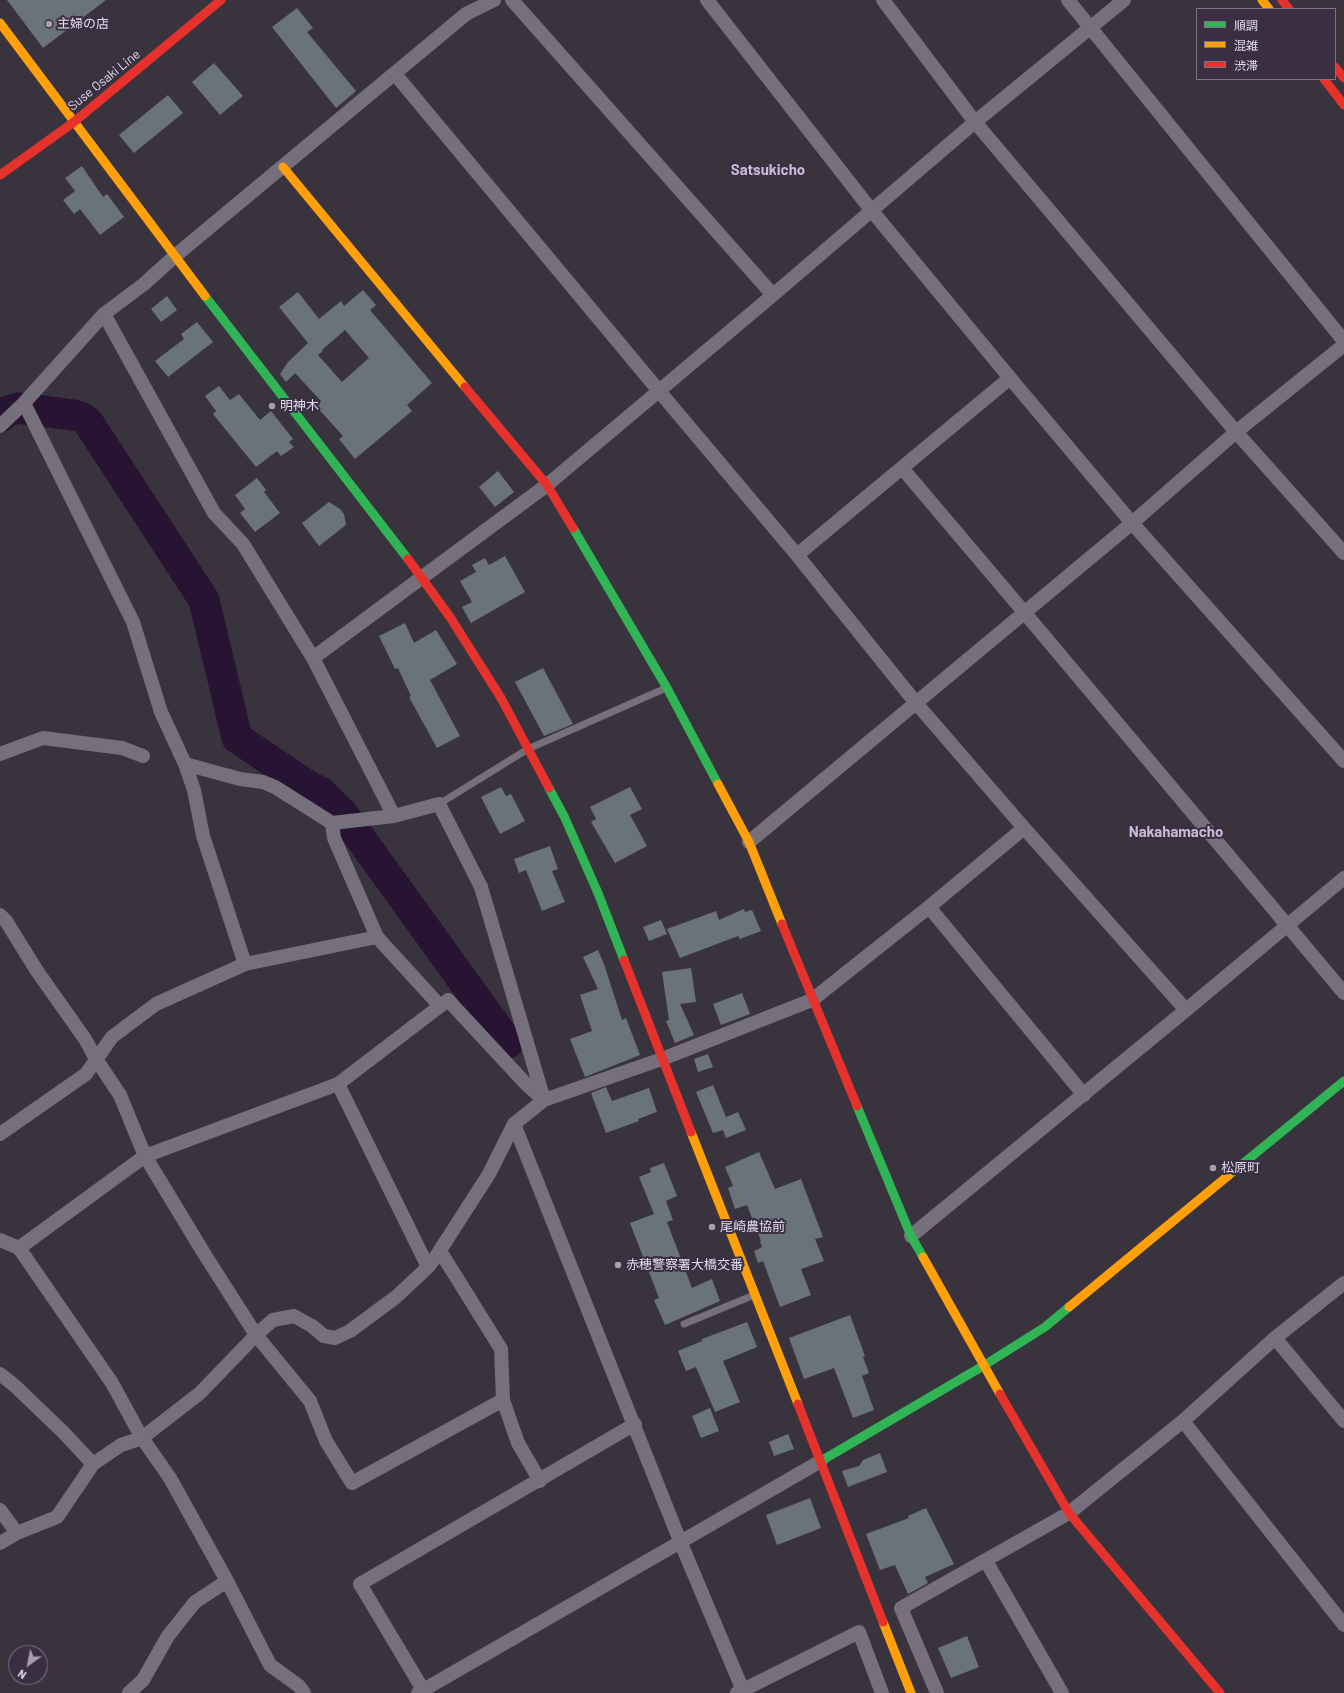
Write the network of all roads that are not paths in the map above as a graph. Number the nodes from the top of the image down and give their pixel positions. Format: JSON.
{"nodes":[{"id":1,"x":221,"y":0,"type":"edge"},
{"id":2,"x":494,"y":0,"type":"edge"},
{"id":3,"x":512,"y":0,"type":"edge"},
{"id":4,"x":707,"y":0,"type":"edge"},
{"id":5,"x":883,"y":0,"type":"edge"},
{"id":6,"x":1068,"y":0,"type":"edge"},
{"id":7,"x":1124,"y":0,"type":"edge"},
{"id":8,"x":1262,"y":0,"type":"edge"},
{"id":9,"x":1282,"y":0,"type":"edge"},
{"id":10,"x":1268,"y":8,"type":"edge"},
{"id":11,"x":1288,"y":8,"type":"edge"},
{"id":12,"x":0,"y":23,"type":"edge"},
{"id":13,"x":1090,"y":28,"type":"junction"},
{"id":14,"x":1336,"y":68,"type":"edge"},
{"id":15,"x":395,"y":74,"type":"junction"},
{"id":16,"x":1344,"y":78,"type":"edge"},
{"id":17,"x":1325,"y":80,"type":"edge"},
{"id":18,"x":1344,"y":105,"type":"edge"},
{"id":19,"x":74,"y":122,"type":"junction"},
{"id":20,"x":975,"y":122,"type":"junction"},
{"id":21,"x":283,"y":167,"type":"junction"},
{"id":22,"x":0,"y":175,"type":"edge"},
{"id":23,"x":872,"y":210,"type":"junction"},
{"id":24,"x":175,"y":256,"type":"junction"},
{"id":25,"x":773,"y":295,"type":"junction"},
{"id":26,"x":104,"y":314,"type":"junction"},
{"id":27,"x":1344,"y":341,"type":"edge"},
{"id":28,"x":1344,"y":345,"type":"edge"},
{"id":29,"x":1010,"y":378,"type":"junction"},
{"id":30,"x":659,"y":391,"type":"junction"},
{"id":31,"x":24,"y":403,"type":"junction"},
{"id":32,"x":0,"y":426,"type":"edge"},
{"id":33,"x":1236,"y":432,"type":"junction"},
{"id":34,"x":902,"y":468,"type":"junction"},
{"id":35,"x":547,"y":485,"type":"junction"},
{"id":36,"x":1132,"y":523,"type":"junction"},
{"id":37,"x":1344,"y":553,"type":"edge"},
{"id":38,"x":797,"y":555,"type":"junction"},
{"id":39,"x":422,"y":578,"type":"junction"},
{"id":40,"x":1024,"y":612,"type":"junction"},
{"id":41,"x":313,"y":658,"type":"junction"},
{"id":42,"x":667,"y":688,"type":"junction"},
{"id":43,"x":916,"y":703,"type":"junction"},
{"id":44,"x":528,"y":749,"type":"junction"},
{"id":45,"x":0,"y":754,"type":"edge"},
{"id":46,"x":143,"y":756,"type":"dead end"},
{"id":47,"x":1344,"y":761,"type":"edge"},
{"id":48,"x":185,"y":764,"type":"junction"},
{"id":49,"x":439,"y":804,"type":"junction"},
{"id":50,"x":394,"y":816,"type":"junction"},
{"id":51,"x":332,"y":823,"type":"junction"},
{"id":52,"x":1024,"y":828,"type":"junction"},
{"id":53,"x":749,"y":842,"type":"junction"},
{"id":54,"x":1344,"y":878,"type":"edge"},
{"id":55,"x":929,"y":907,"type":"junction"},
{"id":56,"x":0,"y":916,"type":"edge"},
{"id":57,"x":1287,"y":924,"type":"junction"},
{"id":58,"x":377,"y":937,"type":"junction"},
{"id":59,"x":246,"y":964,"type":"junction"},
{"id":60,"x":1344,"y":993,"type":"edge"},
{"id":61,"x":812,"y":1000,"type":"junction"},
{"id":62,"x":440,"y":1006,"type":"junction"},
{"id":63,"x":1186,"y":1010,"type":"junction"},
{"id":64,"x":96,"y":1059,"type":"junction"},
{"id":65,"x":662,"y":1059,"type":"junction"},
{"id":66,"x":1344,"y":1081,"type":"edge"},
{"id":67,"x":338,"y":1084,"type":"junction"},
{"id":68,"x":1084,"y":1095,"type":"junction"},
{"id":69,"x":544,"y":1100,"type":"junction"},
{"id":70,"x":514,"y":1124,"type":"junction"},
{"id":71,"x":0,"y":1134,"type":"edge"},
{"id":72,"x":145,"y":1156,"type":"junction"},
{"id":73,"x":911,"y":1236,"type":"junction"},
{"id":74,"x":0,"y":1240,"type":"edge"},
{"id":75,"x":19,"y":1248,"type":"junction"},
{"id":76,"x":440,"y":1251,"type":"junction"},
{"id":77,"x":428,"y":1267,"type":"junction"},
{"id":78,"x":1344,"y":1283,"type":"edge"},
{"id":79,"x":755,"y":1295,"type":"junction"},
{"id":80,"x":684,"y":1324,"type":"dead end"},
{"id":81,"x":256,"y":1335,"type":"junction"},
{"id":82,"x":1275,"y":1338,"type":"junction"},
{"id":83,"x":983,"y":1366,"type":"junction"},
{"id":84,"x":0,"y":1374,"type":"edge"},
{"id":85,"x":503,"y":1400,"type":"junction"},
{"id":86,"x":1183,"y":1421,"type":"junction"},
{"id":87,"x":1344,"y":1421,"type":"edge"},
{"id":88,"x":635,"y":1424,"type":"junction"},
{"id":89,"x":142,"y":1438,"type":"junction"},
{"id":90,"x":821,"y":1461,"type":"junction"},
{"id":91,"x":93,"y":1464,"type":"junction"},
{"id":92,"x":540,"y":1481,"type":"junction"},
{"id":93,"x":0,"y":1510,"type":"edge"},
{"id":94,"x":1069,"y":1513,"type":"junction"},
{"id":95,"x":17,"y":1533,"type":"junction"},
{"id":96,"x":680,"y":1541,"type":"junction"},
{"id":97,"x":0,"y":1543,"type":"edge"},
{"id":98,"x":986,"y":1561,"type":"junction"},
{"id":99,"x":227,"y":1581,"type":"junction"},
{"id":100,"x":1344,"y":1625,"type":"edge"},
{"id":101,"x":422,"y":1692,"type":"edge"},
{"id":102,"x":741,"y":1692,"type":"edge"},
{"id":103,"x":129,"y":1693,"type":"edge"},
{"id":104,"x":304,"y":1693,"type":"edge"},
{"id":105,"x":882,"y":1693,"type":"edge"},
{"id":106,"x":911,"y":1693,"type":"edge"},
{"id":107,"x":938,"y":1693,"type":"edge"},
{"id":108,"x":1062,"y":1693,"type":"edge"},
{"id":109,"x":1220,"y":1693,"type":"edge"}],
"edges":[{"from":1,"to":19,"type":"street","name":"Suse Osaki Line"},
{"from":2,"to":15,"type":"street"},
{"from":3,"to":25,"type":"street"},
{"from":4,"to":23,"type":"street"},
{"from":5,"to":20,"type":"street"},
{"from":6,"to":13,"type":"street"},
{"from":7,"to":13,"type":"street"},
{"from":8,"to":10,"type":"street"},
{"from":9,"to":11,"type":"street"},
{"from":12,"to":19,"type":"street"},
{"from":13,"to":20,"type":"street"},
{"from":13,"to":27,"type":"street"},
{"from":14,"to":16,"type":"street"},
{"from":15,"to":21,"type":"street"},
{"from":15,"to":30,"type":"street"},
{"from":17,"to":18,"type":"street"},
{"from":19,"to":22,"type":"street","name":"Suse Osaki Line"},
{"from":19,"to":24,"type":"street"},
{"from":20,"to":23,"type":"street"},
{"from":20,"to":33,"type":"street"},
{"from":21,"to":24,"type":"street"},
{"from":21,"to":35,"type":"street"},
{"from":23,"to":25,"type":"street"},
{"from":23,"to":29,"type":"street"},
{"from":24,"to":26,"type":"street"},
{"from":24,"to":39,"type":"street"},
{"from":25,"to":30,"type":"street"},
{"from":26,"to":31,"type":"street"},
{"from":26,"to":41,"type":"street"},
{"from":28,"to":33,"type":"street"},
{"from":29,"to":34,"type":"street"},
{"from":29,"to":36,"type":"street"},
{"from":30,"to":35,"type":"street"},
{"from":30,"to":38,"type":"street"},
{"from":31,"to":32,"type":"street"},
{"from":31,"to":48,"type":"street"},
{"from":33,"to":36,"type":"street"},
{"from":33,"to":37,"type":"street"},
{"from":34,"to":38,"type":"street"},
{"from":34,"to":40,"type":"street"},
{"from":35,"to":39,"type":"street"},
{"from":35,"to":42,"type":"street"},
{"from":36,"to":40,"type":"street"},
{"from":36,"to":47,"type":"street"},
{"from":38,"to":43,"type":"street"},
{"from":39,"to":41,"type":"street"},
{"from":39,"to":44,"type":"street"},
{"from":40,"to":43,"type":"street"},
{"from":40,"to":57,"type":"street"},
{"from":41,"to":50,"type":"street"},
{"from":42,"to":44,"type":"lane"},
{"from":42,"to":53,"type":"street"},
{"from":43,"to":52,"type":"street"},
{"from":43,"to":53,"type":"street"},
{"from":44,"to":49,"type":"lane"},
{"from":44,"to":65,"type":"street"},
{"from":45,"to":46,"type":"street"},
{"from":48,"to":51,"type":"street"},
{"from":48,"to":59,"type":"street"},
{"from":49,"to":50,"type":"street"},
{"from":49,"to":69,"type":"street"},
{"from":50,"to":51,"type":"street"},
{"from":51,"to":58,"type":"street"},
{"from":52,"to":55,"type":"street"},
{"from":52,"to":63,"type":"street"},
{"from":53,"to":61,"type":"street"},
{"from":54,"to":57,"type":"street"},
{"from":55,"to":61,"type":"street"},
{"from":55,"to":68,"type":"street"},
{"from":56,"to":64,"type":"street"},
{"from":57,"to":60,"type":"street"},
{"from":57,"to":63,"type":"street"},
{"from":58,"to":59,"type":"street"},
{"from":58,"to":62,"type":"street"},
{"from":59,"to":64,"type":"street"},
{"from":61,"to":65,"type":"street"},
{"from":61,"to":73,"type":"street"},
{"from":62,"to":67,"type":"street"},
{"from":62,"to":69,"type":"street"},
{"from":63,"to":68,"type":"street"},
{"from":64,"to":71,"type":"street"},
{"from":64,"to":72,"type":"street"},
{"from":65,"to":69,"type":"street"},
{"from":65,"to":79,"type":"street"},
{"from":66,"to":83,"type":"street"},
{"from":67,"to":72,"type":"street"},
{"from":67,"to":77,"type":"street"},
{"from":68,"to":73,"type":"street"},
{"from":69,"to":70,"type":"street"},
{"from":70,"to":76,"type":"street"},
{"from":70,"to":88,"type":"street"},
{"from":72,"to":75,"type":"street"},
{"from":72,"to":81,"type":"street"},
{"from":73,"to":83,"type":"street"},
{"from":74,"to":75,"type":"street"},
{"from":75,"to":89,"type":"street"},
{"from":76,"to":77,"type":"street"},
{"from":76,"to":85,"type":"street"},
{"from":77,"to":81,"type":"street"},
{"from":78,"to":82,"type":"street"},
{"from":79,"to":80,"type":"lane"},
{"from":79,"to":90,"type":"street"},
{"from":81,"to":85,"type":"street"},
{"from":81,"to":89,"type":"street"},
{"from":82,"to":86,"type":"street"},
{"from":82,"to":87,"type":"street"},
{"from":83,"to":90,"type":"street"},
{"from":83,"to":94,"type":"street"},
{"from":84,"to":91,"type":"street"},
{"from":85,"to":92,"type":"street"},
{"from":86,"to":94,"type":"street"},
{"from":86,"to":100,"type":"street"},
{"from":88,"to":92,"type":"street"},
{"from":88,"to":96,"type":"street"},
{"from":89,"to":91,"type":"street"},
{"from":89,"to":99,"type":"street"},
{"from":90,"to":96,"type":"street"},
{"from":90,"to":106,"type":"street"},
{"from":91,"to":95,"type":"street"},
{"from":92,"to":101,"type":"street"},
{"from":93,"to":95,"type":"street"},
{"from":94,"to":98,"type":"street"},
{"from":94,"to":109,"type":"street"},
{"from":95,"to":97,"type":"street"},
{"from":96,"to":101,"type":"street"},
{"from":96,"to":102,"type":"street"},
{"from":98,"to":107,"type":"street"},
{"from":98,"to":108,"type":"street"},
{"from":99,"to":103,"type":"street"},
{"from":99,"to":104,"type":"street"},
{"from":102,"to":105,"type":"street"}]}
